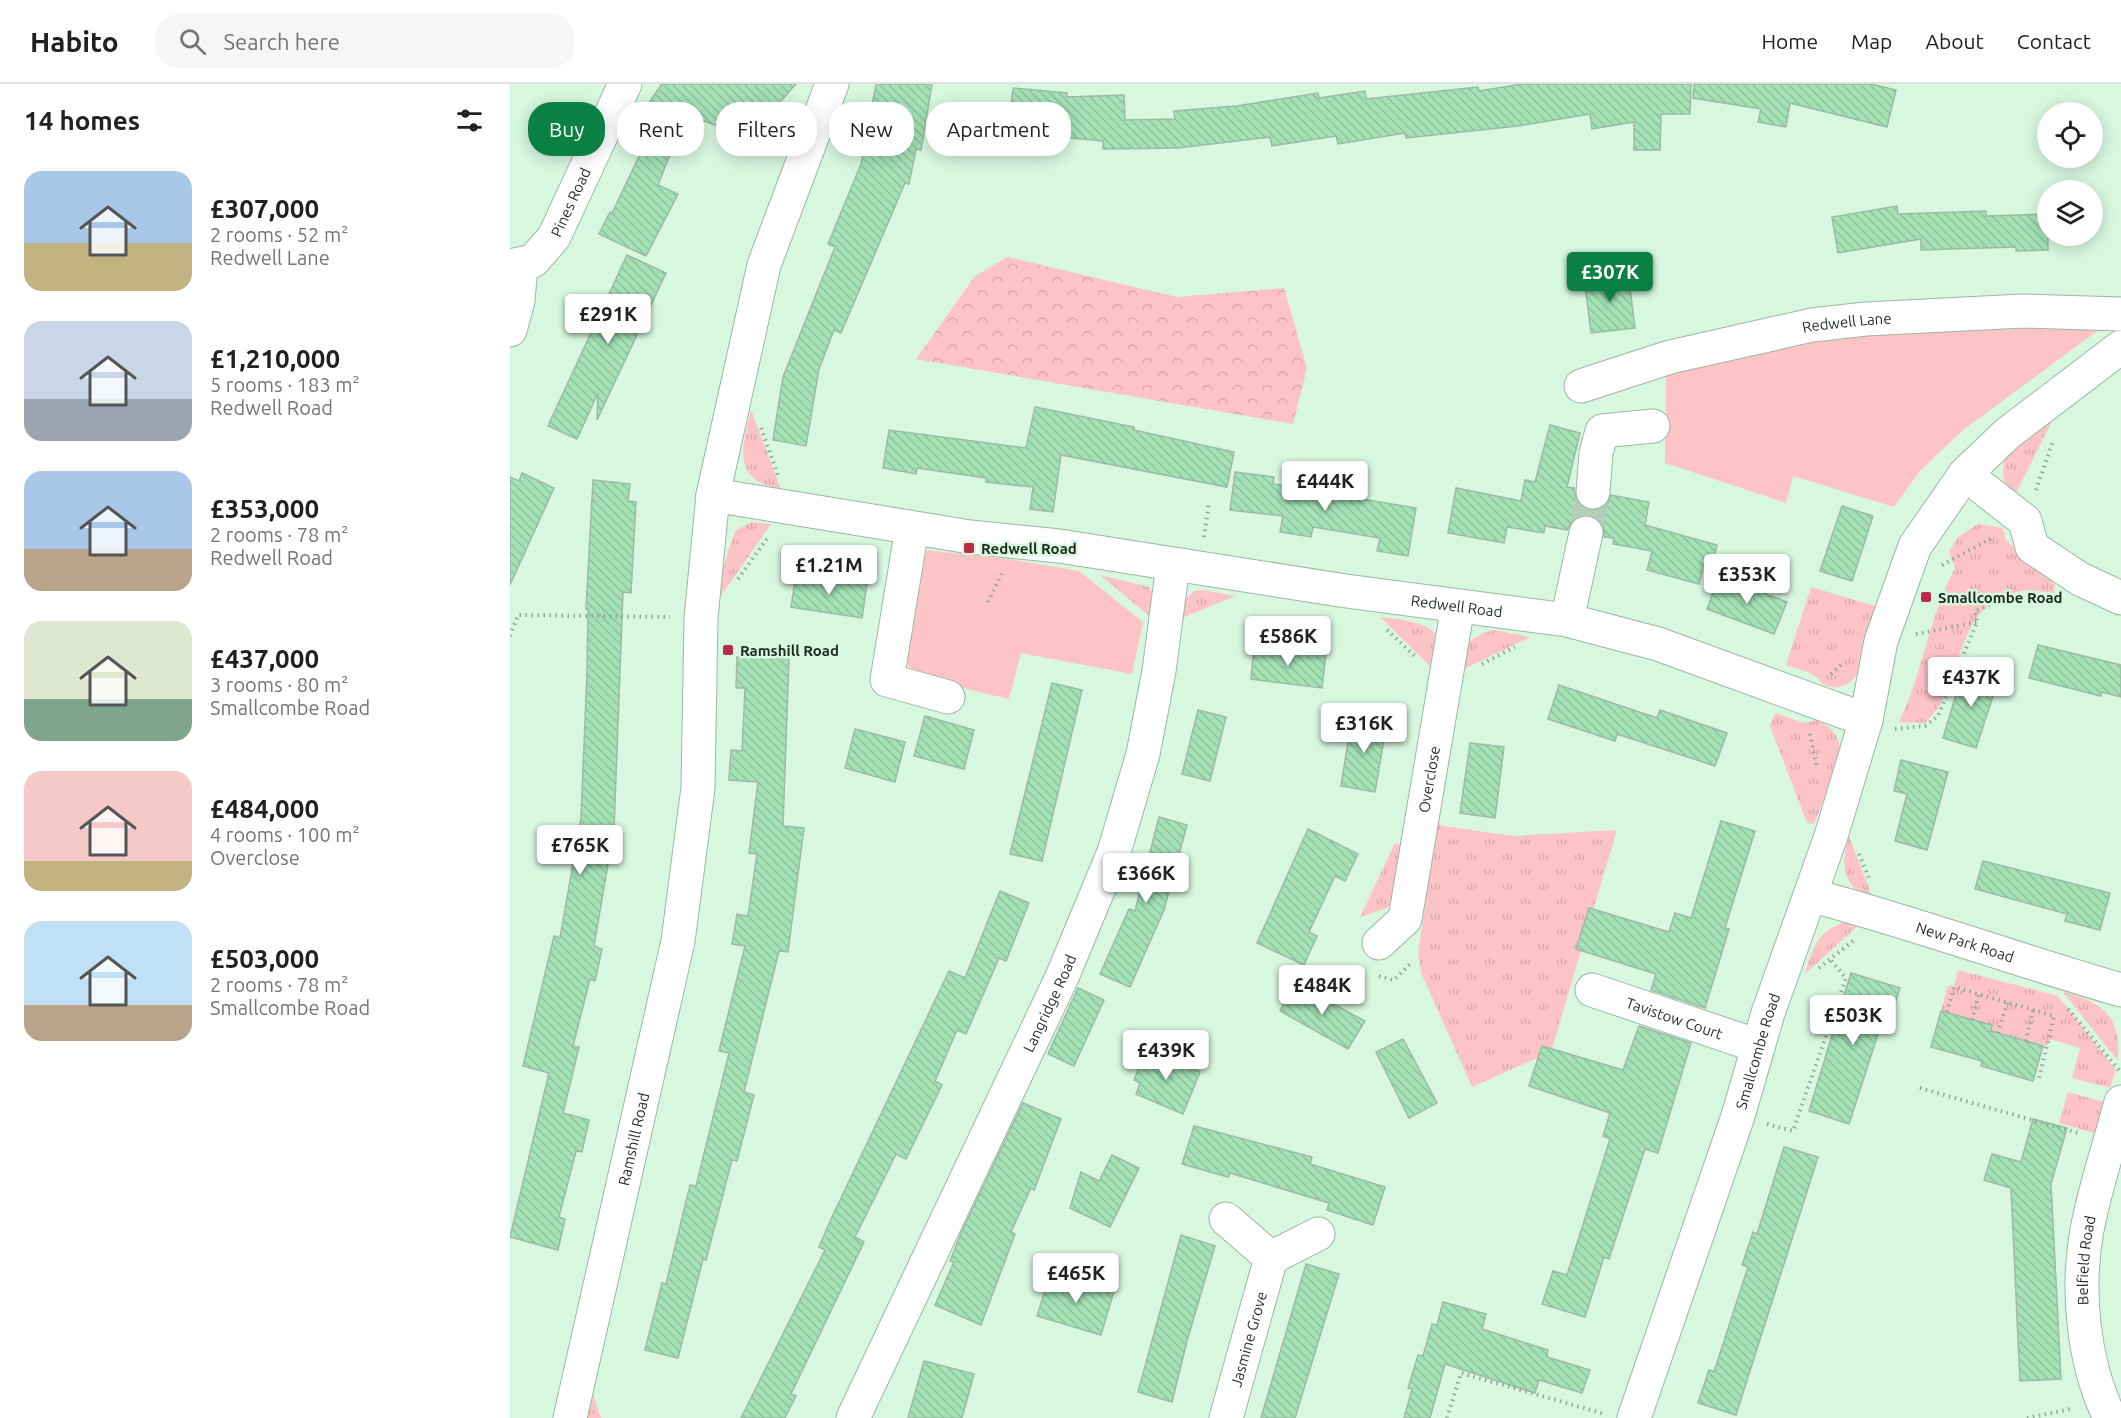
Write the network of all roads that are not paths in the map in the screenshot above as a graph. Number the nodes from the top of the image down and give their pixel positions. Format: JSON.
{"nodes":[{"id":1,"x":625,"y":84,"type":"edge"},
{"id":2,"x":832,"y":84,"type":"edge"},
{"id":3,"x":515,"y":266,"type":"edge"},
{"id":4,"x":2121,"y":314,"type":"edge"},
{"id":5,"x":510,"y":330,"type":"edge"},
{"id":6,"x":2121,"y":347,"type":"edge"},
{"id":7,"x":1581,"y":387,"type":"dead end"},
{"id":8,"x":1653,"y":426,"type":"dead end"},
{"id":9,"x":1965,"y":474,"type":"junction"},
{"id":10,"x":1593,"y":492,"type":"tunnel mouth"},
{"id":11,"x":713,"y":495,"type":"junction"},
{"id":12,"x":912,"y":528,"type":"junction"},
{"id":13,"x":1586,"y":533,"type":"tunnel mouth"},
{"id":14,"x":1173,"y":565,"type":"junction"},
{"id":15,"x":2121,"y":598,"type":"edge"},
{"id":16,"x":1458,"y":606,"type":"junction"},
{"id":17,"x":1566,"y":620,"type":"junction"},
{"id":18,"x":948,"y":697,"type":"dead end"},
{"id":19,"x":1866,"y":720,"type":"junction"},
{"id":20,"x":1810,"y":895,"type":"junction"},
{"id":21,"x":1379,"y":943,"type":"dead end"},
{"id":22,"x":1592,"y":990,"type":"dead end"},
{"id":23,"x":2121,"y":990,"type":"edge"},
{"id":24,"x":1758,"y":1046,"type":"junction"},
{"id":25,"x":2121,"y":1102,"type":"edge"},
{"id":26,"x":1226,"y":1219,"type":"dead end"},
{"id":27,"x":1318,"y":1234,"type":"dead end"},
{"id":28,"x":1271,"y":1258,"type":"junction"},
{"id":29,"x":2095,"y":1412,"type":"edge"},
{"id":30,"x":1621,"y":1416,"type":"edge"},
{"id":31,"x":570,"y":1418,"type":"edge"},
{"id":32,"x":853,"y":1418,"type":"edge"},
{"id":33,"x":1226,"y":1418,"type":"edge"}],
"edges":[{"from":1,"to":3,"type":"street","name":"Pines Road"},
{"from":2,"to":11,"type":"street","name":"Ramshill Road"},
{"from":3,"to":5,"type":"street"},
{"from":4,"to":7,"type":"street","name":"Redwell Lane"},
{"from":6,"to":9,"type":"street","name":"Smallcombe Road"},
{"from":8,"to":10,"type":"street"},
{"from":9,"to":15,"type":"street"},
{"from":9,"to":19,"type":"street","name":"Smallcombe Road"},
{"from":11,"to":12,"type":"street","name":"Redwell Road"},
{"from":11,"to":31,"type":"street","name":"Ramshill Road"},
{"from":12,"to":14,"type":"street","name":"Redwell Road"},
{"from":12,"to":18,"type":"street"},
{"from":13,"to":17,"type":"street"},
{"from":14,"to":16,"type":"street","name":"Redwell Road"},
{"from":14,"to":32,"type":"street","name":"Langridge Road"},
{"from":16,"to":17,"type":"street","name":"Redwell Road"},
{"from":16,"to":21,"type":"street","name":"Overclose"},
{"from":17,"to":19,"type":"street","name":"Redwell Road"},
{"from":19,"to":20,"type":"street","name":"Smallcombe Road"},
{"from":20,"to":23,"type":"street","name":"New Park Road"},
{"from":20,"to":24,"type":"street","name":"Smallcombe Road"},
{"from":22,"to":24,"type":"street","name":"Tavistow Court"},
{"from":24,"to":30,"type":"street","name":"Smallcombe Road"},
{"from":25,"to":29,"type":"street","name":"Belfield Road"},
{"from":26,"to":28,"type":"street"},
{"from":27,"to":28,"type":"street"},
{"from":28,"to":33,"type":"street","name":"Jasmine Grove"}]}
